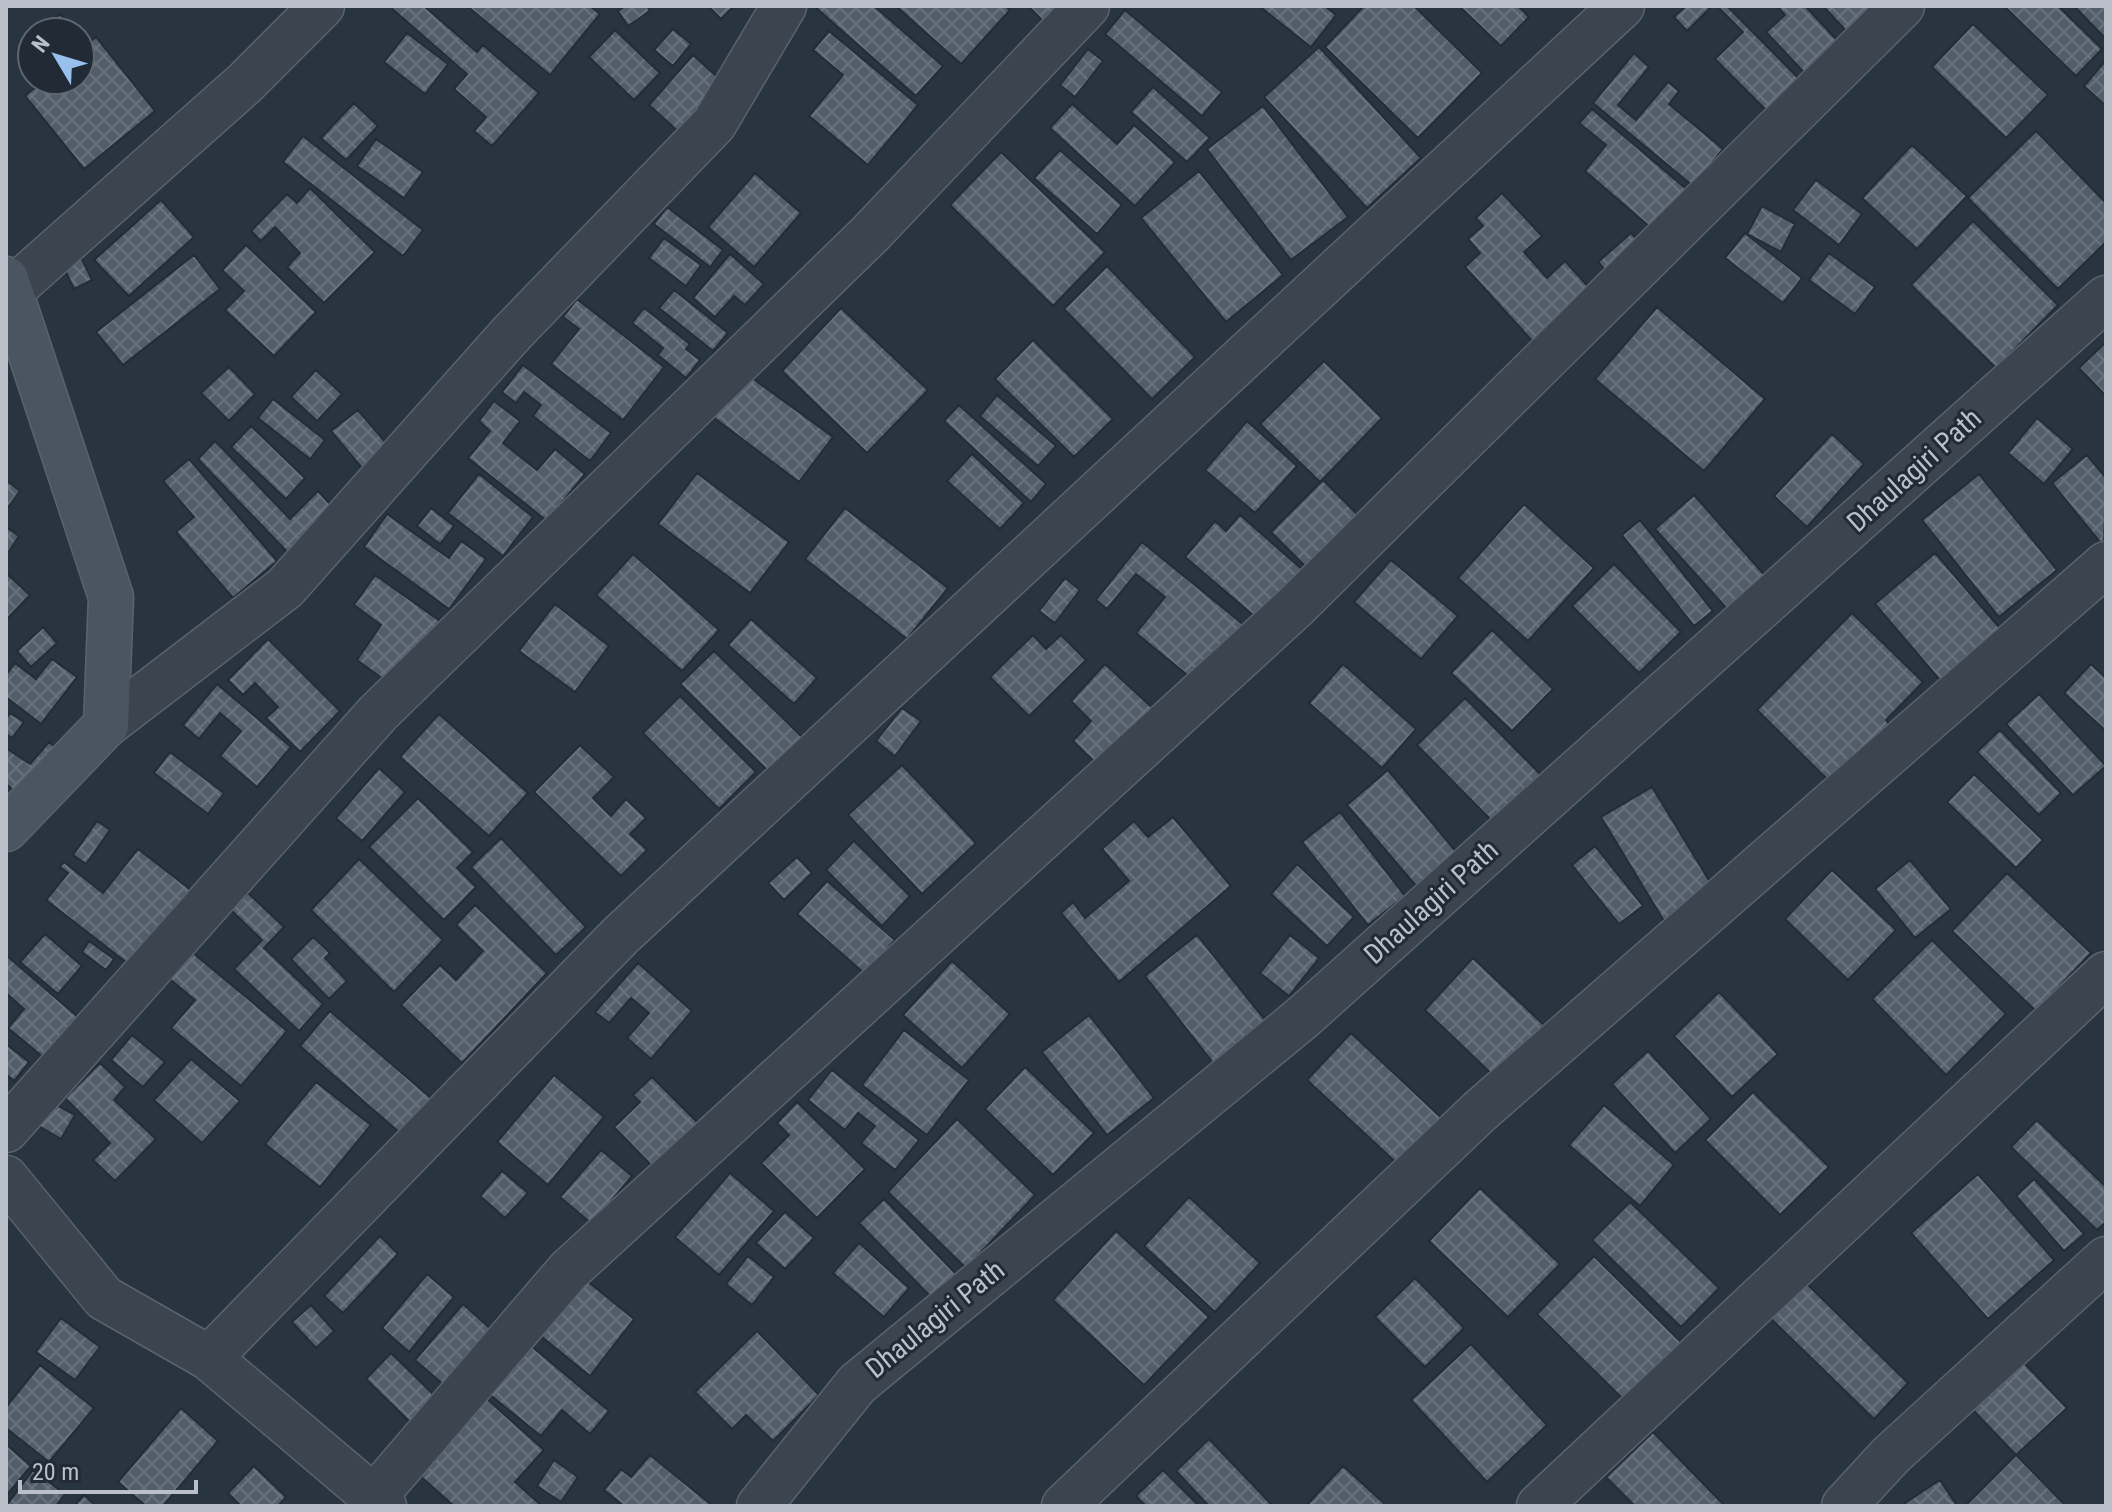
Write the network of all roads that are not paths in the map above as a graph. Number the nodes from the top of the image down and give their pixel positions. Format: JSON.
{"nodes":[{"id":1,"x":322,"y":6,"type":"edge"},
{"id":2,"x":784,"y":6,"type":"edge"},
{"id":3,"x":1087,"y":6,"type":"edge"},
{"id":4,"x":1622,"y":6,"type":"edge"},
{"id":5,"x":1902,"y":6,"type":"edge"},
{"id":6,"x":8,"y":288,"type":"edge"},
{"id":7,"x":2106,"y":298,"type":"edge"},
{"id":8,"x":2106,"y":564,"type":"edge"},
{"id":9,"x":106,"y":725,"type":"junction"},
{"id":10,"x":6,"y":829,"type":"edge"},
{"id":11,"x":2106,"y":974,"type":"edge"},
{"id":12,"x":6,"y":1130,"type":"edge"},
{"id":13,"x":6,"y":1178,"type":"edge"},
{"id":14,"x":2106,"y":1259,"type":"edge"},
{"id":15,"x":209,"y":1358,"type":"junction"},
{"id":16,"x":380,"y":1501,"type":"edge"},
{"id":17,"x":759,"y":1506,"type":"edge"},
{"id":18,"x":1064,"y":1506,"type":"edge"},
{"id":19,"x":1539,"y":1506,"type":"edge"},
{"id":20,"x":1844,"y":1506,"type":"edge"}],
"edges":[{"from":1,"to":6,"type":"street"},
{"from":2,"to":9,"type":"street"},
{"from":3,"to":12,"type":"street"},
{"from":4,"to":15,"type":"street"},
{"from":5,"to":16,"type":"street"},
{"from":6,"to":9,"type":"street"},
{"from":7,"to":17,"type":"street","name":"Dhaulagiri Path"},
{"from":8,"to":18,"type":"street"},
{"from":9,"to":10,"type":"street"},
{"from":11,"to":19,"type":"street"},
{"from":13,"to":15,"type":"street"},
{"from":14,"to":20,"type":"street"},
{"from":15,"to":16,"type":"street"}]}
